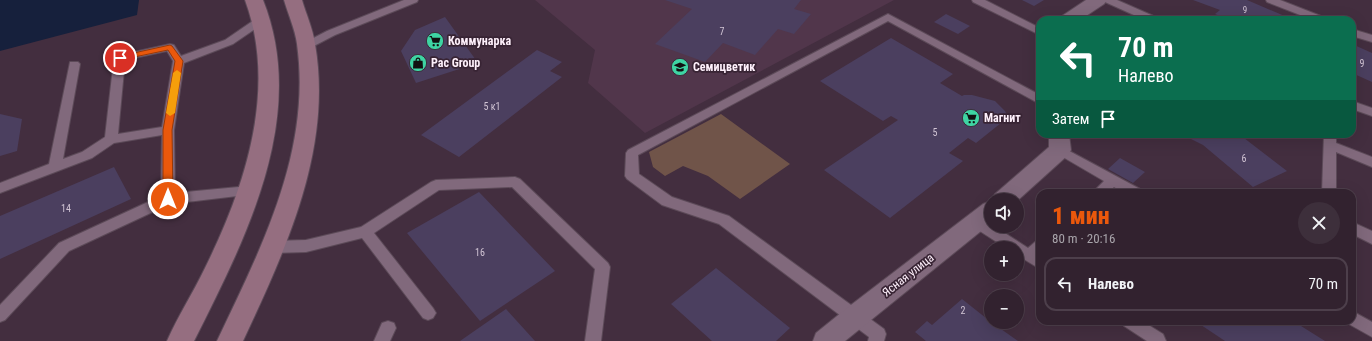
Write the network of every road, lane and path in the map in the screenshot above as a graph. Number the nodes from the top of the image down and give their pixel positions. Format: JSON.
{"nodes":[{"id":1,"x":293,"y":0,"type":"edge"},
{"id":2,"x":413,"y":0,"type":"edge"},
{"id":3,"x":978,"y":0,"type":"edge"},
{"id":4,"x":1098,"y":0,"type":"edge"},
{"id":5,"x":1109,"y":0,"type":"edge"},
{"id":6,"x":1271,"y":0,"type":"edge"},
{"id":7,"x":258,"y":10,"type":"edge"},
{"id":8,"x":1074,"y":16,"type":"edge"},
{"id":9,"x":1145,"y":16,"type":"edge"},
{"id":10,"x":1312,"y":16,"type":"edge"},
{"id":11,"x":1036,"y":30,"type":"edge"},
{"id":12,"x":1356,"y":33,"type":"edge"},
{"id":13,"x":1372,"y":39,"type":"edge"},
{"id":14,"x":306,"y":46,"type":"junction"},
{"id":15,"x":179,"y":61,"type":"junction"},
{"id":16,"x":74,"y":64,"type":"dead end"},
{"id":17,"x":1036,"y":98,"type":"edge"},
{"id":18,"x":1356,"y":106,"type":"edge"},
{"id":19,"x":1372,"y":112,"type":"edge"},
{"id":20,"x":168,"y":130,"type":"junction"},
{"id":21,"x":111,"y":139,"type":"junction"},
{"id":22,"x":1330,"y":139,"type":"edge"},
{"id":23,"x":1059,"y":142,"type":"edge"},
{"id":24,"x":1372,"y":162,"type":"edge"},
{"id":25,"x":55,"y":167,"type":"junction"},
{"id":26,"x":1113,"y":180,"type":"junction"},
{"id":27,"x":0,"y":188,"type":"edge"},
{"id":28,"x":1103,"y":189,"type":"edge"},
{"id":29,"x":1129,"y":189,"type":"edge"},
{"id":30,"x":1329,"y":189,"type":"edge"},
{"id":31,"x":249,"y":191,"type":"junction"},
{"id":32,"x":1010,"y":193,"type":"edge"},
{"id":33,"x":168,"y":199,"type":"junction"},
{"id":34,"x":984,"y":216,"type":"edge"},
{"id":35,"x":1356,"y":229,"type":"edge"},
{"id":36,"x":365,"y":232,"type":"junction"},
{"id":37,"x":1003,"y":233,"type":"edge"},
{"id":38,"x":1372,"y":238,"type":"edge"},
{"id":39,"x":273,"y":247,"type":"junction"},
{"id":40,"x":1036,"y":248,"type":"edge"},
{"id":41,"x":1026,"y":254,"type":"edge"},
{"id":42,"x":428,"y":313,"type":"dead end"},
{"id":43,"x":0,"y":315,"type":"edge"},
{"id":44,"x":856,"y":316,"type":"junction"},
{"id":45,"x":1356,"y":320,"type":"edge"},
{"id":46,"x":1135,"y":325,"type":"edge"},
{"id":47,"x":1372,"y":330,"type":"edge"},
{"id":48,"x":1158,"y":340,"type":"edge"},
{"id":49,"x":180,"y":341,"type":"edge"},
{"id":50,"x":230,"y":341,"type":"edge"},
{"id":51,"x":593,"y":341,"type":"edge"},
{"id":52,"x":826,"y":341,"type":"edge"},
{"id":53,"x":876,"y":341,"type":"edge"}],
"edges":[{"from":1,"to":14,"type":"main road"},
{"from":2,"to":14,"type":"lane"},
{"from":3,"to":11,"type":"lane"},
{"from":4,"to":8,"type":"street"},
{"from":5,"to":9,"type":"lane"},
{"from":6,"to":10,"type":"lane"},
{"from":7,"to":15,"type":"lane"},
{"from":7,"to":31,"type":"main road"},
{"from":12,"to":13,"type":"lane"},
{"from":14,"to":39,"type":"main road"},
{"from":15,"to":20,"type":"lane"},
{"from":15,"to":21,"type":"lane"},
{"from":16,"to":25,"type":"lane"},
{"from":17,"to":44,"type":"lane"},
{"from":18,"to":19,"type":"lane"},
{"from":20,"to":21,"type":"lane"},
{"from":20,"to":33,"type":"lane"},
{"from":21,"to":25,"type":"lane"},
{"from":22,"to":24,"type":"lane"},
{"from":22,"to":30,"type":"lane"},
{"from":23,"to":26,"type":"lane"},
{"from":23,"to":32,"type":"street"},
{"from":25,"to":27,"type":"lane"},
{"from":26,"to":28,"type":"lane"},
{"from":26,"to":29,"type":"lane"},
{"from":31,"to":33,"type":"lane"},
{"from":31,"to":49,"type":"main road"},
{"from":33,"to":43,"type":"lane"},
{"from":34,"to":44,"type":"street","name":"Ясная улица"},
{"from":35,"to":38,"type":"lane"},
{"from":36,"to":39,"type":"lane"},
{"from":36,"to":42,"type":"lane"},
{"from":36,"to":51,"type":"lane"},
{"from":37,"to":41,"type":"lane"},
{"from":39,"to":50,"type":"main road"},
{"from":40,"to":41,"type":"lane"},
{"from":44,"to":52,"type":"street","name":"Ясная улица"},
{"from":44,"to":53,"type":"lane"},
{"from":45,"to":47,"type":"lane"},
{"from":46,"to":48,"type":"lane"}]}
